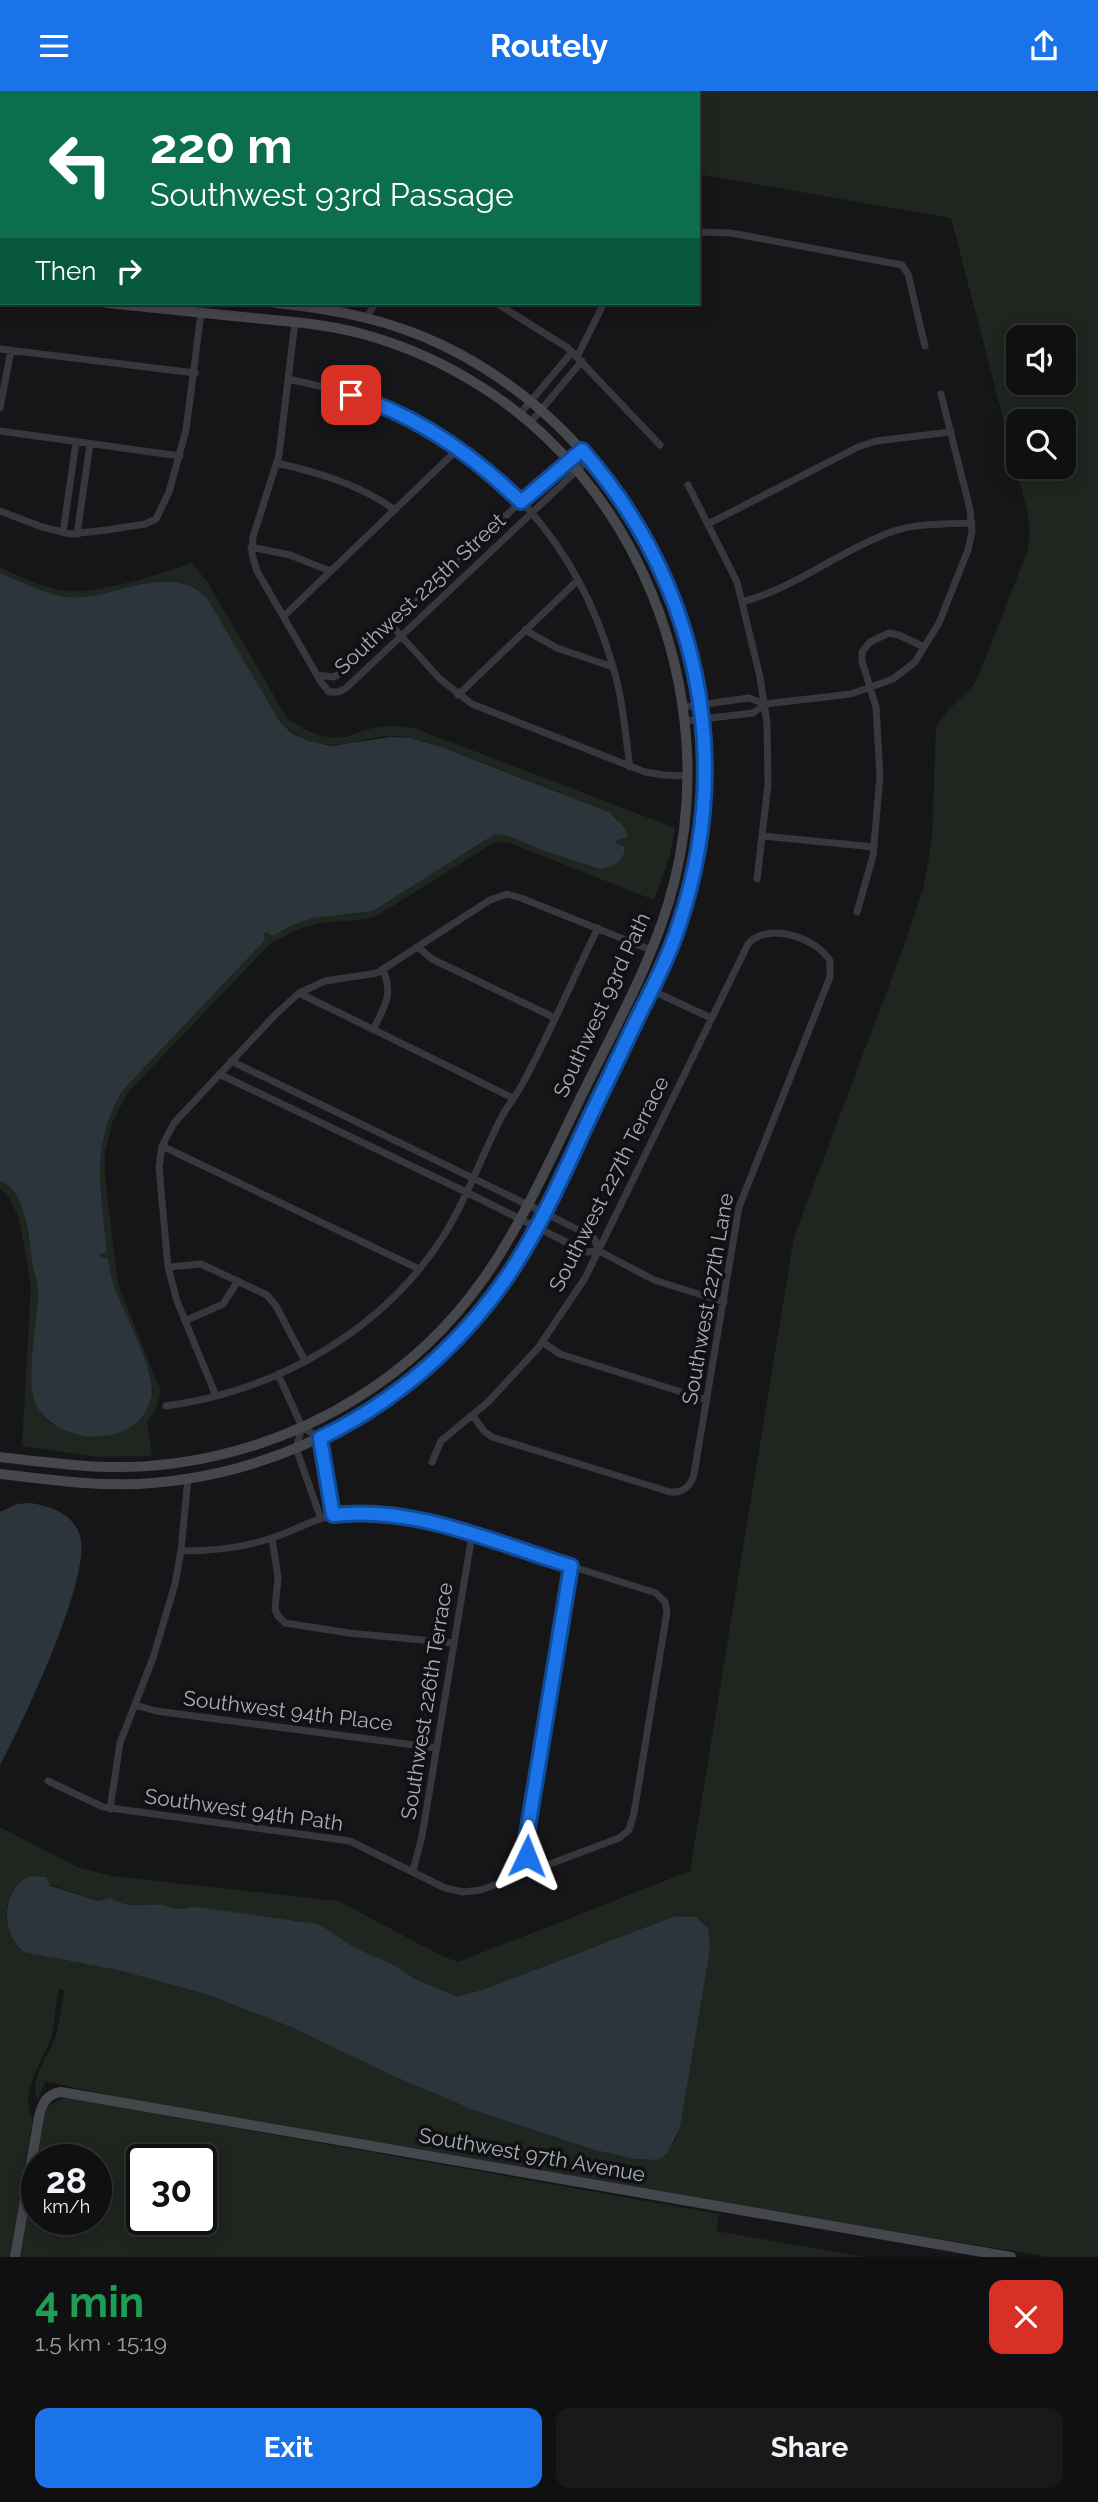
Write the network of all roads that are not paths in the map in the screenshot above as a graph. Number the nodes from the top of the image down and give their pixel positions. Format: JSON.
{"nodes":[{"id":1,"x":700,"y":232,"type":"edge"},
{"id":2,"x":126,"y":305,"type":"edge"},
{"id":3,"x":294,"y":305,"type":"edge"},
{"id":4,"x":374,"y":305,"type":"edge"},
{"id":5,"x":499,"y":305,"type":"edge"},
{"id":6,"x":603,"y":305,"type":"edge"},
{"id":7,"x":201,"y":313,"type":"junction"},
{"id":8,"x":367,"y":317,"type":"junction"},
{"id":9,"x":295,"y":322,"type":"junction"},
{"id":10,"x":925,"y":346,"type":"dead end"},
{"id":11,"x":0,"y":349,"type":"edge"},
{"id":12,"x":11,"y":351,"type":"junction"},
{"id":13,"x":577,"y":357,"type":"junction"},
{"id":14,"x":195,"y":373,"type":"junction"},
{"id":15,"x":288,"y":379,"type":"junction"},
{"id":16,"x":941,"y":394,"type":"dead end"},
{"id":17,"x":530,"y":401,"type":"junction"},
{"id":18,"x":0,"y":408,"type":"edge"},
{"id":19,"x":541,"y":410,"type":"junction"},
{"id":20,"x":519,"y":415,"type":"junction"},
{"id":21,"x":530,"y":423,"type":"junction"},
{"id":22,"x":0,"y":431,"type":"edge"},
{"id":23,"x":951,"y":432,"type":"junction"},
{"id":24,"x":76,"y":442,"type":"junction"},
{"id":25,"x":90,"y":444,"type":"junction"},
{"id":26,"x":660,"y":445,"type":"dead end"},
{"id":27,"x":459,"y":448,"type":"junction"},
{"id":28,"x":582,"y":450,"type":"junction"},
{"id":29,"x":180,"y":456,"type":"junction"},
{"id":30,"x":589,"y":459,"type":"junction"},
{"id":31,"x":568,"y":461,"type":"junction"},
{"id":32,"x":277,"y":463,"type":"junction"},
{"id":33,"x":578,"y":471,"type":"junction"},
{"id":34,"x":688,"y":485,"type":"dead end"},
{"id":35,"x":521,"y":502,"type":"junction"},
{"id":36,"x":395,"y":510,"type":"junction"},
{"id":37,"x":0,"y":511,"type":"edge"},
{"id":38,"x":532,"y":513,"type":"junction"},
{"id":39,"x":972,"y":523,"type":"junction"},
{"id":40,"x":708,"y":524,"type":"junction"},
{"id":41,"x":63,"y":533,"type":"junction"},
{"id":42,"x":77,"y":534,"type":"junction"},
{"id":43,"x":251,"y":547,"type":"junction"},
{"id":44,"x":330,"y":571,"type":"junction"},
{"id":45,"x":578,"y":580,"type":"junction"},
{"id":46,"x":742,"y":601,"type":"junction"},
{"id":47,"x":284,"y":616,"type":"junction"},
{"id":48,"x":392,"y":626,"type":"junction"},
{"id":49,"x":525,"y":631,"type":"junction"},
{"id":50,"x":400,"y":636,"type":"junction"},
{"id":51,"x":924,"y":647,"type":"junction"},
{"id":52,"x":614,"y":667,"type":"junction"},
{"id":53,"x":318,"y":675,"type":"junction"},
{"id":54,"x":872,"y":688,"type":"junction"},
{"id":55,"x":458,"y":695,"type":"junction"},
{"id":56,"x":765,"y":703,"type":"junction"},
{"id":57,"x":701,"y":705,"type":"junction"},
{"id":58,"x":684,"y":707,"type":"junction"},
{"id":59,"x":703,"y":719,"type":"junction"},
{"id":60,"x":685,"y":722,"type":"junction"},
{"id":61,"x":631,"y":767,"type":"junction"},
{"id":62,"x":688,"y":776,"type":"junction"},
{"id":63,"x":763,"y":836,"type":"junction"},
{"id":64,"x":874,"y":848,"type":"junction"},
{"id":65,"x":757,"y":879,"type":"dead end"},
{"id":66,"x":857,"y":912,"type":"dead end"},
{"id":67,"x":598,"y":928,"type":"junction"},
{"id":68,"x":418,"y":947,"type":"junction"},
{"id":69,"x":651,"y":950,"type":"junction"},
{"id":70,"x":830,"y":961,"type":"joint"},
{"id":71,"x":383,"y":970,"type":"junction"},
{"id":72,"x":652,"y":990,"type":"junction"},
{"id":73,"x":299,"y":993,"type":"junction"},
{"id":74,"x":555,"y":1018,"type":"junction"},
{"id":75,"x":711,"y":1018,"type":"junction"},
{"id":76,"x":373,"y":1030,"type":"junction"},
{"id":77,"x":231,"y":1061,"type":"junction"},
{"id":78,"x":219,"y":1074,"type":"junction"},
{"id":79,"x":513,"y":1098,"type":"junction"},
{"id":80,"x":162,"y":1146,"type":"junction"},
{"id":81,"x":473,"y":1178,"type":"junction"},
{"id":82,"x":466,"y":1192,"type":"junction"},
{"id":83,"x":529,"y":1205,"type":"junction"},
{"id":84,"x":544,"y":1213,"type":"junction"},
{"id":85,"x":522,"y":1220,"type":"junction"},
{"id":86,"x":537,"y":1227,"type":"junction"},
{"id":87,"x":599,"y":1251,"type":"junction"},
{"id":88,"x":168,"y":1267,"type":"junction"},
{"id":89,"x":419,"y":1269,"type":"junction"},
{"id":90,"x":238,"y":1281,"type":"junction"},
{"id":91,"x":723,"y":1302,"type":"junction"},
{"id":92,"x":185,"y":1321,"type":"junction"},
{"id":93,"x":542,"y":1342,"type":"junction"},
{"id":94,"x":305,"y":1361,"type":"junction"},
{"id":95,"x":278,"y":1374,"type":"junction"},
{"id":96,"x":216,"y":1397,"type":"junction"},
{"id":97,"x":707,"y":1400,"type":"junction"},
{"id":98,"x":166,"y":1406,"type":"dead end"},
{"id":99,"x":473,"y":1416,"type":"junction"},
{"id":100,"x":302,"y":1427,"type":"junction"},
{"id":101,"x":320,"y":1438,"type":"junction"},
{"id":102,"x":296,"y":1448,"type":"junction"},
{"id":103,"x":0,"y":1457,"type":"edge"},
{"id":104,"x":432,"y":1462,"type":"dead end"},
{"id":105,"x":0,"y":1474,"type":"edge"},
{"id":106,"x":188,"y":1478,"type":"junction"},
{"id":107,"x":333,"y":1515,"type":"junction"},
{"id":108,"x":321,"y":1519,"type":"junction"},
{"id":109,"x":472,"y":1535,"type":"junction"},
{"id":110,"x":272,"y":1538,"type":"junction"},
{"id":111,"x":181,"y":1551,"type":"junction"},
{"id":112,"x":571,"y":1566,"type":"junction"},
{"id":113,"x":454,"y":1643,"type":"junction"},
{"id":114,"x":135,"y":1705,"type":"junction"},
{"id":115,"x":437,"y":1748,"type":"junction"},
{"id":116,"x":48,"y":1781,"type":"dead end"},
{"id":117,"x":110,"y":1809,"type":"junction"},
{"id":118,"x":413,"y":1871,"type":"junction"},
{"id":119,"x":532,"y":1871,"type":"junction"},
{"id":120,"x":15,"y":2257,"type":"edge"},
{"id":121,"x":1011,"y":2257,"type":"edge"}],
"edges":[{"from":1,"to":10,"type":"street"},
{"from":2,"to":7,"type":"street","name":"Southwest 93rd Path"},
{"from":3,"to":8,"type":"street","name":"Southwest 93rd Path"},
{"from":4,"to":8,"type":"street"},
{"from":5,"to":13,"type":"street"},
{"from":6,"to":13,"type":"street"},
{"from":7,"to":9,"type":"street","name":"Southwest 93rd Path"},
{"from":7,"to":14,"type":"street"},
{"from":8,"to":17,"type":"street","name":"Southwest 93rd Path"},
{"from":9,"to":15,"type":"street"},
{"from":9,"to":20,"type":"street","name":"Southwest 93rd Path"},
{"from":11,"to":12,"type":"street"},
{"from":12,"to":14,"type":"street"},
{"from":12,"to":18,"type":"street"},
{"from":13,"to":17,"type":"street"},
{"from":13,"to":19,"type":"street"},
{"from":13,"to":26,"type":"street"},
{"from":14,"to":29,"type":"street"},
{"from":15,"to":27,"type":"street"},
{"from":15,"to":32,"type":"street"},
{"from":16,"to":23,"type":"street"},
{"from":17,"to":19,"type":"street","name":"Southwest 93rd Path"},
{"from":17,"to":20,"type":"street"},
{"from":19,"to":21,"type":"street"},
{"from":19,"to":28,"type":"street","name":"Southwest 93rd Path"},
{"from":20,"to":21,"type":"street","name":"Southwest 93rd Path"},
{"from":21,"to":31,"type":"street","name":"Southwest 93rd Path"},
{"from":22,"to":24,"type":"street"},
{"from":23,"to":39,"type":"street"},
{"from":23,"to":40,"type":"street"},
{"from":24,"to":25,"type":"street"},
{"from":24,"to":41,"type":"street"},
{"from":25,"to":29,"type":"street"},
{"from":25,"to":42,"type":"street"},
{"from":27,"to":35,"type":"street"},
{"from":27,"to":36,"type":"street"},
{"from":28,"to":30,"type":"street","name":"Southwest 93rd Path"},
{"from":28,"to":31,"type":"street","name":"Southwest 225th Street"},
{"from":29,"to":42,"type":"street"},
{"from":30,"to":33,"type":"street","name":"Southwest 225th Street"},
{"from":30,"to":57,"type":"street","name":"Southwest 93rd Path"},
{"from":31,"to":33,"type":"street","name":"Southwest 93rd Path"},
{"from":31,"to":35,"type":"street","name":"Southwest 225th Street"},
{"from":32,"to":36,"type":"street"},
{"from":32,"to":43,"type":"street"},
{"from":33,"to":38,"type":"street","name":"Southwest 225th Street"},
{"from":33,"to":58,"type":"street","name":"Southwest 93rd Path"},
{"from":34,"to":40,"type":"street"},
{"from":35,"to":38,"type":"street"},
{"from":35,"to":48,"type":"street","name":"Southwest 225th Street"},
{"from":36,"to":44,"type":"street"},
{"from":37,"to":41,"type":"street"},
{"from":38,"to":45,"type":"street"},
{"from":38,"to":50,"type":"street","name":"Southwest 225th Street"},
{"from":39,"to":46,"type":"street"},
{"from":39,"to":51,"type":"street"},
{"from":40,"to":46,"type":"street"},
{"from":41,"to":42,"type":"street"},
{"from":43,"to":44,"type":"street"},
{"from":43,"to":47,"type":"street"},
{"from":44,"to":47,"type":"street"},
{"from":45,"to":49,"type":"street"},
{"from":45,"to":52,"type":"street"},
{"from":46,"to":56,"type":"street"},
{"from":47,"to":53,"type":"street"},
{"from":48,"to":50,"type":"street"},
{"from":48,"to":53,"type":"street","name":"Southwest 225th Street"},
{"from":49,"to":52,"type":"street"},
{"from":49,"to":55,"type":"street"},
{"from":50,"to":53,"type":"street","name":"Southwest 225th Street"},
{"from":50,"to":55,"type":"street"},
{"from":51,"to":54,"type":"street"},
{"from":51,"to":54,"type":"street"},
{"from":52,"to":61,"type":"street"},
{"from":54,"to":56,"type":"street"},
{"from":54,"to":64,"type":"street"},
{"from":55,"to":61,"type":"street"},
{"from":56,"to":57,"type":"street"},
{"from":56,"to":59,"type":"street"},
{"from":56,"to":63,"type":"street"},
{"from":57,"to":58,"type":"street"},
{"from":57,"to":59,"type":"street","name":"Southwest 93rd Path"},
{"from":58,"to":60,"type":"street","name":"Southwest 93rd Path"},
{"from":59,"to":60,"type":"street"},
{"from":59,"to":72,"type":"street","name":"Southwest 93rd Path"},
{"from":60,"to":62,"type":"street","name":"Southwest 93rd Path"},
{"from":61,"to":62,"type":"street"},
{"from":62,"to":69,"type":"street","name":"Southwest 93rd Path"},
{"from":63,"to":64,"type":"street"},
{"from":63,"to":65,"type":"street"},
{"from":64,"to":66,"type":"street"},
{"from":67,"to":68,"type":"street"},
{"from":67,"to":69,"type":"street"},
{"from":67,"to":74,"type":"street"},
{"from":68,"to":71,"type":"street"},
{"from":68,"to":74,"type":"street"},
{"from":69,"to":83,"type":"street","name":"Southwest 93rd Path"},
{"from":70,"to":75,"type":"street","name":"Southwest 227th Terrace"},
{"from":70,"to":91,"type":"street","name":"Southwest 227th Lane"},
{"from":71,"to":73,"type":"street"},
{"from":71,"to":76,"type":"street"},
{"from":72,"to":75,"type":"street"},
{"from":72,"to":84,"type":"street","name":"Southwest 93rd Path"},
{"from":73,"to":76,"type":"street"},
{"from":73,"to":77,"type":"street"},
{"from":74,"to":79,"type":"street"},
{"from":75,"to":87,"type":"street","name":"Southwest 227th Terrace"},
{"from":76,"to":79,"type":"street"},
{"from":77,"to":78,"type":"street"},
{"from":77,"to":81,"type":"street"},
{"from":78,"to":80,"type":"street"},
{"from":78,"to":82,"type":"street"},
{"from":79,"to":81,"type":"street"},
{"from":80,"to":88,"type":"street"},
{"from":80,"to":89,"type":"street"},
{"from":81,"to":82,"type":"street"},
{"from":81,"to":83,"type":"street"},
{"from":82,"to":85,"type":"street"},
{"from":82,"to":89,"type":"street"},
{"from":83,"to":84,"type":"street"},
{"from":83,"to":85,"type":"street","name":"Southwest 93rd Path"},
{"from":84,"to":86,"type":"street","name":"Southwest 93rd Path"},
{"from":84,"to":87,"type":"street"},
{"from":85,"to":86,"type":"street"},
{"from":85,"to":100,"type":"street","name":"Southwest 93rd Path"},
{"from":86,"to":87,"type":"street"},
{"from":86,"to":101,"type":"street","name":"Southwest 93rd Path"},
{"from":87,"to":91,"type":"street"},
{"from":87,"to":93,"type":"street","name":"Southwest 227th Terrace"},
{"from":88,"to":90,"type":"street"},
{"from":88,"to":92,"type":"street"},
{"from":89,"to":94,"type":"street"},
{"from":90,"to":92,"type":"street"},
{"from":90,"to":94,"type":"street"},
{"from":91,"to":97,"type":"street","name":"Southwest 227th Lane"},
{"from":92,"to":96,"type":"street"},
{"from":93,"to":97,"type":"street"},
{"from":93,"to":99,"type":"street","name":"Southwest 227th Terrace"},
{"from":94,"to":95,"type":"street"},
{"from":95,"to":96,"type":"street"},
{"from":95,"to":100,"type":"street"},
{"from":96,"to":98,"type":"street"},
{"from":97,"to":99,"type":"street","name":"Southwest 227th Lane"},
{"from":99,"to":104,"type":"street","name":"Southwest 227th Terrace"},
{"from":100,"to":101,"type":"street"},
{"from":100,"to":102,"type":"street"},
{"from":100,"to":103,"type":"street","name":"Southwest 93rd Path"},
{"from":101,"to":102,"type":"street","name":"Southwest 93rd Path"},
{"from":101,"to":107,"type":"street"},
{"from":102,"to":106,"type":"street","name":"Southwest 93rd Path"},
{"from":102,"to":108,"type":"street"},
{"from":105,"to":106,"type":"street","name":"Southwest 93rd Path"},
{"from":106,"to":111,"type":"street"},
{"from":107,"to":108,"type":"street"},
{"from":107,"to":109,"type":"street"},
{"from":108,"to":110,"type":"street"},
{"from":109,"to":112,"type":"street"},
{"from":109,"to":113,"type":"street","name":"Southwest 226th Terrace"},
{"from":110,"to":111,"type":"street"},
{"from":110,"to":113,"type":"street"},
{"from":111,"to":114,"type":"street"},
{"from":112,"to":119,"type":"street"},
{"from":112,"to":119,"type":"street","name":"Southwest 94th Path"},
{"from":113,"to":115,"type":"street","name":"Southwest 226th Terrace"},
{"from":114,"to":115,"type":"street","name":"Southwest 94th Place"},
{"from":114,"to":117,"type":"street"},
{"from":115,"to":118,"type":"street","name":"Southwest 226th Terrace"},
{"from":116,"to":117,"type":"street","name":"Southwest 94th Path"},
{"from":117,"to":118,"type":"street","name":"Southwest 94th Path"},
{"from":118,"to":119,"type":"street","name":"Southwest 94th Path"},
{"from":120,"to":121,"type":"street","name":"Southwest 97th Avenue"}]}
